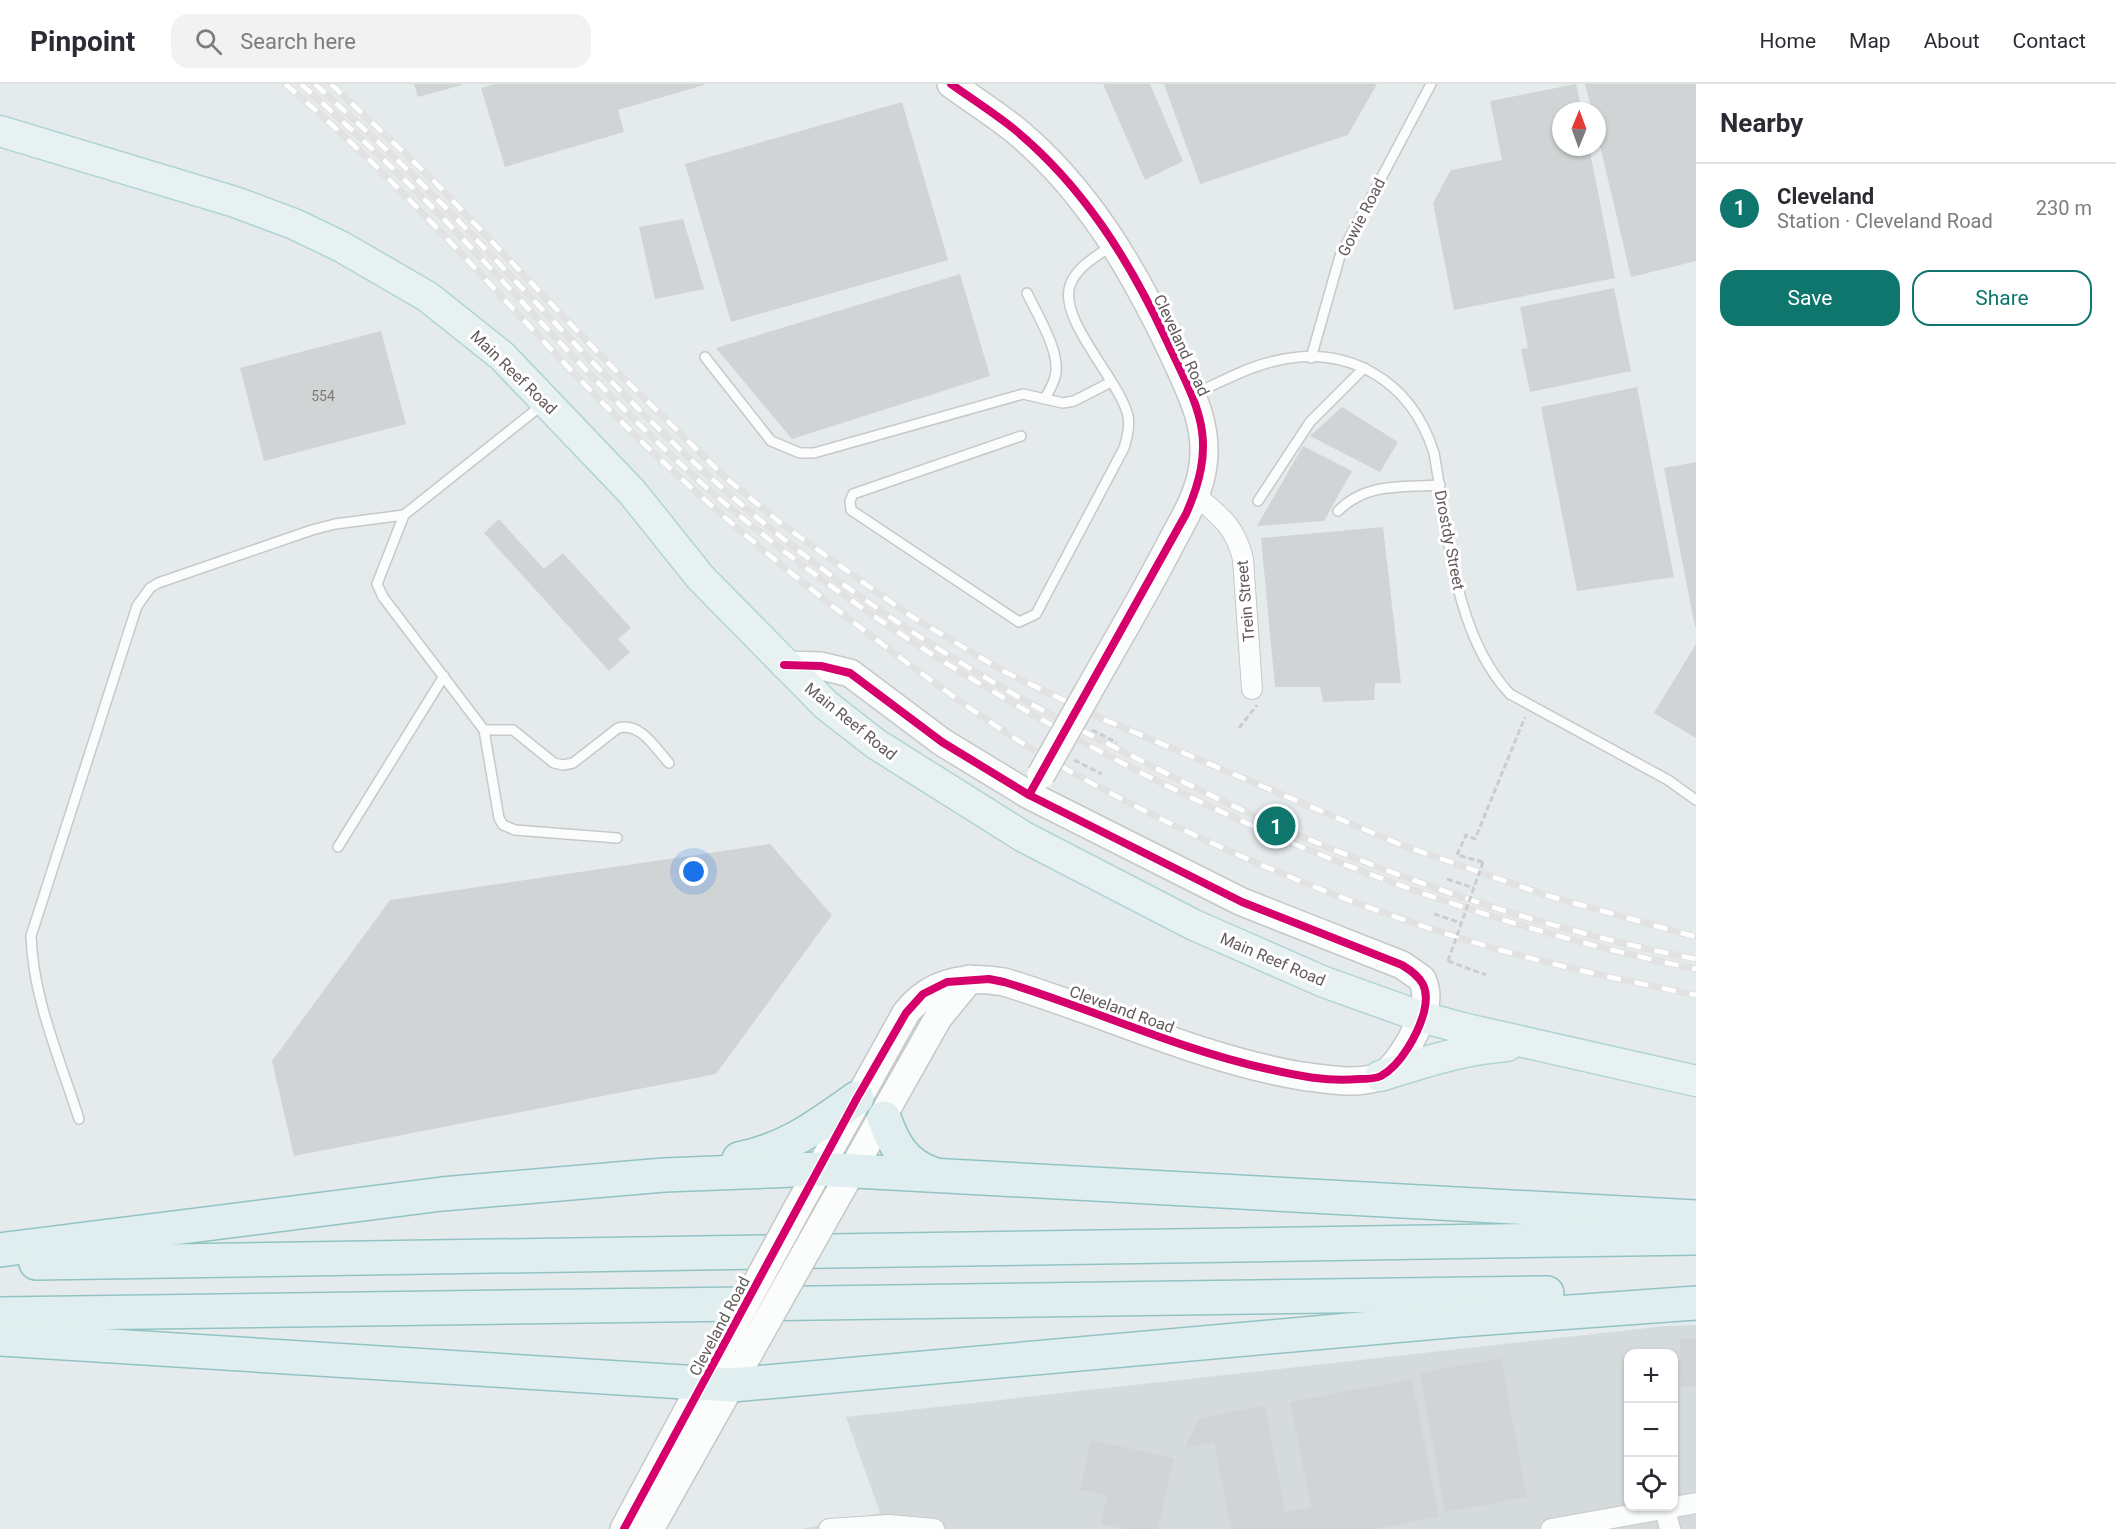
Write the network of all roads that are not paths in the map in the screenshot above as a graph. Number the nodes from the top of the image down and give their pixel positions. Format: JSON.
{"nodes":[{"id":1,"x":951,"y":84,"type":"edge"},
{"id":2,"x":1431,"y":84,"type":"edge"},
{"id":3,"x":0,"y":132,"type":"edge"},
{"id":4,"x":1115,"y":242,"type":"junction"},
{"id":5,"x":1027,"y":292,"type":"dead end"},
{"id":6,"x":705,"y":357,"type":"dead end"},
{"id":7,"x":1311,"y":358,"type":"junction"},
{"id":8,"x":1364,"y":368,"type":"junction"},
{"id":9,"x":1111,"y":382,"type":"junction"},
{"id":10,"x":1192,"y":395,"type":"junction"},
{"id":11,"x":1045,"y":399,"type":"junction"},
{"id":12,"x":546,"y":401,"type":"junction"},
{"id":13,"x":1022,"y":436,"type":"dead end"},
{"id":14,"x":1440,"y":485,"type":"junction"},
{"id":15,"x":1195,"y":495,"type":"junction"},
{"id":16,"x":1258,"y":501,"type":"dead end"},
{"id":17,"x":1338,"y":511,"type":"dead end"},
{"id":18,"x":404,"y":515,"type":"junction"},
{"id":19,"x":784,"y":665,"type":"junction"},
{"id":20,"x":444,"y":676,"type":"junction"},
{"id":21,"x":1252,"y":690,"type":"road end"},
{"id":22,"x":484,"y":730,"type":"junction"},
{"id":23,"x":669,"y":763,"type":"dead end"},
{"id":24,"x":1035,"y":785,"type":"junction"},
{"id":25,"x":1696,"y":800,"type":"edge"},
{"id":26,"x":617,"y":837,"type":"dead end"},
{"id":27,"x":338,"y":847,"type":"dead end"},
{"id":28,"x":970,"y":980,"type":"junction"},
{"id":29,"x":1422,"y":1017,"type":"junction"},
{"id":30,"x":1537,"y":1045,"type":"junction"},
{"id":31,"x":1380,"y":1076,"type":"junction"},
{"id":32,"x":1693,"y":1078,"type":"edge"},
{"id":33,"x":857,"y":1098,"type":"junction"},
{"id":34,"x":884,"y":1118,"type":"junction"},
{"id":35,"x":79,"y":1119,"type":"dead end"},
{"id":36,"x":819,"y":1169,"type":"junction"},
{"id":37,"x":854,"y":1170,"type":"junction"},
{"id":38,"x":933,"y":1174,"type":"junction"},
{"id":39,"x":574,"y":1183,"type":"junction"},
{"id":40,"x":1696,"y":1217,"type":"edge"},
{"id":41,"x":1696,"y":1238,"type":"edge"},
{"id":42,"x":0,"y":1250,"type":"edge"},
{"id":43,"x":0,"y":1263,"type":"edge"},
{"id":44,"x":1696,"y":1291,"type":"edge"},
{"id":45,"x":1696,"y":1303,"type":"edge"},
{"id":46,"x":0,"y":1314,"type":"edge"},
{"id":47,"x":0,"y":1339,"type":"edge"},
{"id":48,"x":718,"y":1384,"type":"junction"},
{"id":49,"x":1696,"y":1503,"type":"edge"},
{"id":50,"x":1678,"y":1506,"type":"edge"},
{"id":51,"x":1654,"y":1511,"type":"edge"},
{"id":52,"x":1666,"y":1511,"type":"edge"},
{"id":53,"x":650,"y":1513,"type":"edge"},
{"id":54,"x":624,"y":1529,"type":"edge"},
{"id":55,"x":829,"y":1529,"type":"edge"},
{"id":56,"x":934,"y":1529,"type":"edge"},
{"id":57,"x":1551,"y":1529,"type":"edge"},
{"id":58,"x":1670,"y":1529,"type":"edge"}],
"edges":[{"from":1,"to":4,"type":"street","name":"Cleveland Road"},
{"from":2,"to":7,"type":"lane","name":"Gowie Road"},
{"from":3,"to":12,"type":"main road","name":"Main Reef Road"},
{"from":4,"to":9,"type":"lane"},
{"from":4,"to":10,"type":"street","name":"Cleveland Road"},
{"from":5,"to":11,"type":"lane"},
{"from":6,"to":11,"type":"lane"},
{"from":7,"to":8,"type":"lane","name":"Drostdy Street"},
{"from":7,"to":10,"type":"lane","name":"Drostdy Street"},
{"from":8,"to":14,"type":"lane","name":"Drostdy Street"},
{"from":8,"to":16,"type":"lane"},
{"from":9,"to":11,"type":"lane"},
{"from":9,"to":13,"type":"lane"},
{"from":10,"to":15,"type":"street","name":"Cleveland Road"},
{"from":12,"to":18,"type":"lane"},
{"from":12,"to":19,"type":"main road","name":"Main Reef Road"},
{"from":14,"to":17,"type":"lane"},
{"from":14,"to":25,"type":"lane","name":"Drostdy Street"},
{"from":15,"to":21,"type":"street","name":"Trein Street"},
{"from":15,"to":24,"type":"street","name":"Cleveland Road","bridge":true},
{"from":18,"to":20,"type":"lane"},
{"from":18,"to":35,"type":"lane"},
{"from":19,"to":24,"type":"street"},
{"from":19,"to":29,"type":"main road","name":"Main Reef Road"},
{"from":20,"to":22,"type":"lane"},
{"from":20,"to":27,"type":"lane"},
{"from":22,"to":23,"type":"lane"},
{"from":22,"to":26,"type":"lane"},
{"from":24,"to":29,"type":"street"},
{"from":28,"to":31,"type":"street","name":"Cleveland Road"},
{"from":28,"to":33,"type":"street","name":"Cleveland Road"},
{"from":28,"to":34,"type":"street","name":"Cleveland Road"},
{"from":29,"to":30,"type":"main road","name":"Main Reef Road"},
{"from":29,"to":31,"type":"street"},
{"from":30,"to":31,"type":"main road"},
{"from":30,"to":32,"type":"main road","name":"Main Reef Road"},
{"from":33,"to":36,"type":"street","name":"Cleveland Road"},
{"from":33,"to":39,"type":"highway"},
{"from":34,"to":37,"type":"street","name":"Cleveland Road"},
{"from":34,"to":38,"type":"highway"},
{"from":36,"to":37,"type":"highway"},
{"from":36,"to":39,"type":"highway"},
{"from":36,"to":48,"type":"street","name":"Cleveland Road","bridge":true},
{"from":37,"to":38,"type":"highway"},
{"from":37,"to":48,"type":"street","name":"Cleveland Road","bridge":true},
{"from":38,"to":40,"type":"highway"},
{"from":39,"to":42,"type":"highway"},
{"from":41,"to":43,"type":"highway"},
{"from":44,"to":46,"type":"highway"},
{"from":45,"to":48,"type":"highway"},
{"from":47,"to":48,"type":"highway"},
{"from":48,"to":53,"type":"street","name":"Cleveland Road"},
{"from":49,"to":50,"type":"street"},
{"from":51,"to":57,"type":"street"},
{"from":52,"to":58,"type":"street"},
{"from":53,"to":54,"type":"street","name":"Cleveland Road"},
{"from":55,"to":56,"type":"street"}]}
